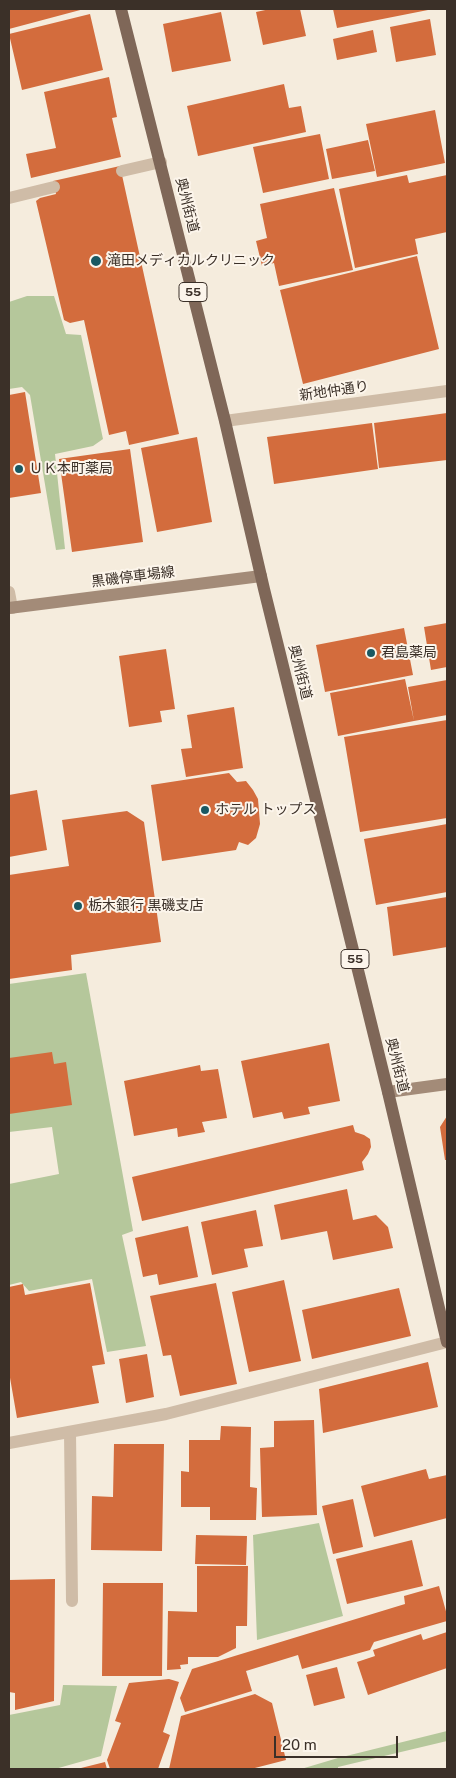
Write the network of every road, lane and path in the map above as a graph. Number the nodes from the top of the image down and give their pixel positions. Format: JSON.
{"nodes":[{"id":1,"x":121,"y":9,"type":"edge"},
{"id":2,"x":161,"y":162,"type":"junction"},
{"id":3,"x":122,"y":171,"type":"dead end"},
{"id":4,"x":54,"y":187,"type":"dead end"},
{"id":5,"x":9,"y":198,"type":"edge"},
{"id":6,"x":447,"y":391,"type":"edge"},
{"id":7,"x":225,"y":421,"type":"junction"},
{"id":8,"x":261,"y":576,"type":"junction"},
{"id":9,"x":9,"y":592,"type":"edge"},
{"id":10,"x":10,"y":608,"type":"edge"},
{"id":11,"x":447,"y":1084,"type":"edge"},
{"id":12,"x":388,"y":1092,"type":"junction"},
{"id":13,"x":447,"y":1342,"type":"edge"},
{"id":14,"x":70,"y":1432,"type":"junction"},
{"id":15,"x":9,"y":1443,"type":"edge"},
{"id":16,"x":72,"y":1601,"type":"dead end"}],
"edges":[{"from":1,"to":2,"type":"main road","name":"奥州街道","number":"55"},
{"from":2,"to":3,"type":"street"},
{"from":2,"to":7,"type":"main road","name":"奥州街道","number":"55"},
{"from":4,"to":5,"type":"street"},
{"from":6,"to":7,"type":"street","name":"新地仲通り"},
{"from":7,"to":8,"type":"main road","name":"奥州街道","number":"55"},
{"from":8,"to":10,"type":"main road","name":"黒磯停車場線"},
{"from":8,"to":12,"type":"main road","name":"奥州街道","number":"55"},
{"from":9,"to":10,"type":"street"},
{"from":11,"to":12,"type":"main road"},
{"from":12,"to":13,"type":"main road","name":"奥州街道","number":"55"},
{"from":13,"to":14,"type":"street"},
{"from":14,"to":15,"type":"street"},
{"from":14,"to":16,"type":"street"}]}
